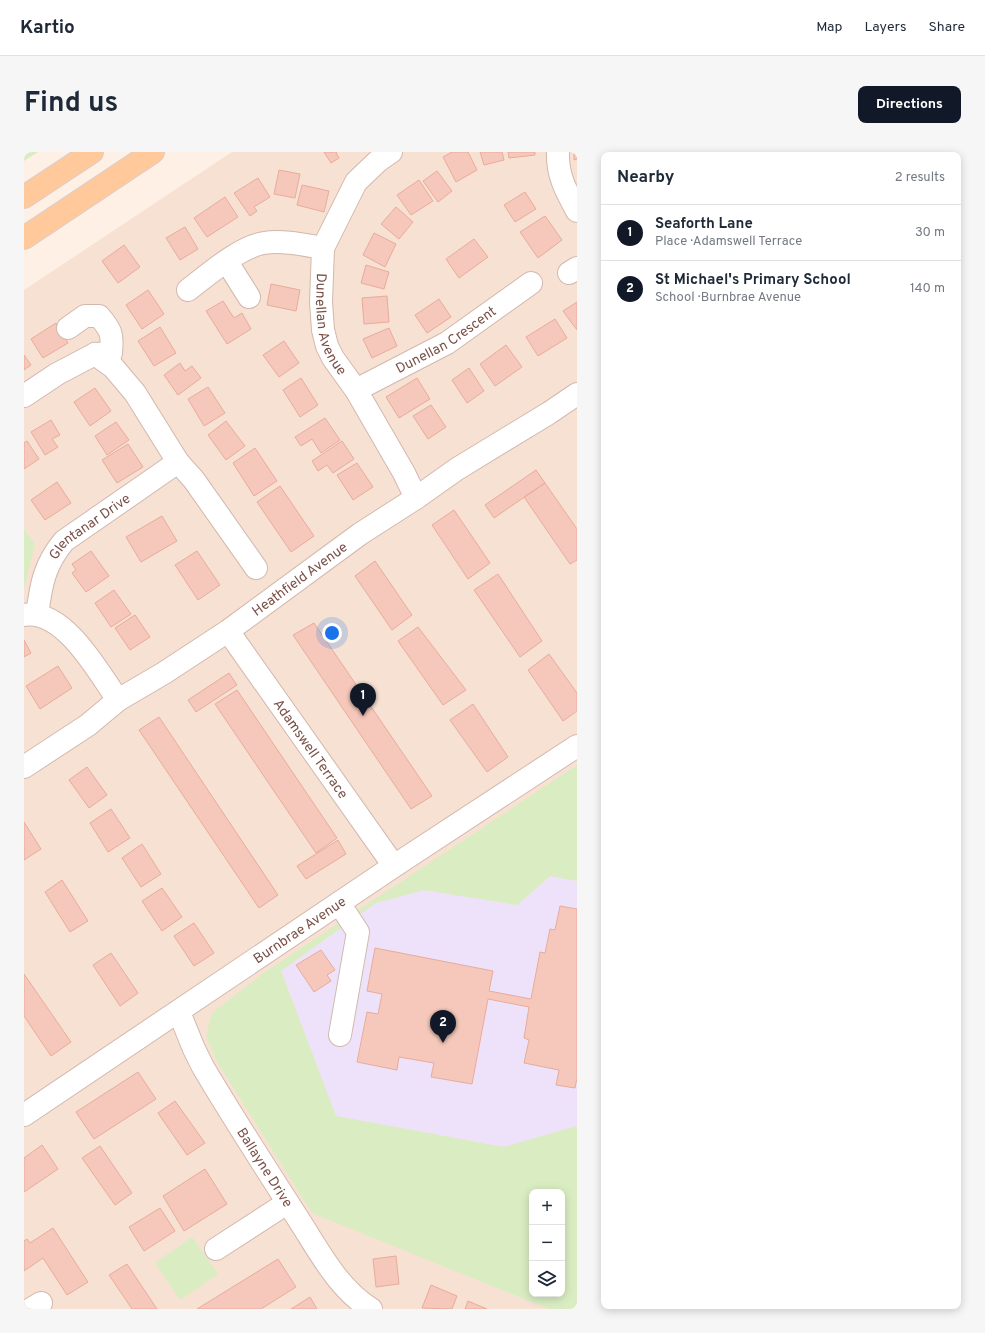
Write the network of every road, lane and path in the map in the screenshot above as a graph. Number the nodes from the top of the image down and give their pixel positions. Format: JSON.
{"nodes":[{"id":1,"x":92,"y":152,"type":"edge"},
{"id":2,"x":153,"y":152,"type":"edge"},
{"id":3,"x":391,"y":152,"type":"edge"},
{"id":4,"x":558,"y":152,"type":"edge"},
{"id":5,"x":24,"y":197,"type":"edge"},
{"id":6,"x":577,"y":211,"type":"edge"},
{"id":7,"x":24,"y":238,"type":"edge"},
{"id":8,"x":323,"y":248,"type":"junction"},
{"id":9,"x":227,"y":262,"type":"junction"},
{"id":10,"x":531,"y":283,"type":"dead end"},
{"id":11,"x":188,"y":290,"type":"dead end"},
{"id":12,"x":249,"y":297,"type":"dead end"},
{"id":13,"x":68,"y":328,"type":"dead end"},
{"id":14,"x":96,"y":354,"type":"junction"},
{"id":15,"x":356,"y":390,"type":"junction"},
{"id":16,"x":577,"y":394,"type":"edge"},
{"id":17,"x":24,"y":396,"type":"edge"},
{"id":18,"x":178,"y":462,"type":"junction"},
{"id":19,"x":416,"y":498,"type":"junction"},
{"id":20,"x":256,"y":568,"type":"dead end"},
{"id":21,"x":30,"y":615,"type":"edge"},
{"id":22,"x":228,"y":631,"type":"junction"},
{"id":23,"x":118,"y":700,"type":"junction"},
{"id":24,"x":577,"y":746,"type":"edge"},
{"id":25,"x":24,"y":767,"type":"edge"},
{"id":26,"x":394,"y":866,"type":"junction"},
{"id":27,"x":339,"y":903,"type":"junction"},
{"id":28,"x":179,"y":1012,"type":"junction"},
{"id":29,"x":340,"y":1035,"type":"dead end"},
{"id":30,"x":24,"y":1115,"type":"edge"},
{"id":31,"x":287,"y":1202,"type":"junction"},
{"id":32,"x":216,"y":1249,"type":"dead end"},
{"id":33,"x":371,"y":1309,"type":"edge"}],
"edges":[{"from":1,"to":5,"type":"main road"},
{"from":2,"to":7,"type":"main road"},
{"from":3,"to":8,"type":"street","name":"Dunellan Avenue"},
{"from":4,"to":6,"type":"street"},
{"from":8,"to":9,"type":"street"},
{"from":8,"to":15,"type":"street","name":"Dunellan Avenue"},
{"from":9,"to":11,"type":"street"},
{"from":9,"to":12,"type":"street"},
{"from":10,"to":15,"type":"street","name":"Dunellan Crescent"},
{"from":13,"to":14,"type":"street"},
{"from":14,"to":17,"type":"street"},
{"from":14,"to":18,"type":"street"},
{"from":15,"to":19,"type":"street","name":"Dunellan Avenue"},
{"from":16,"to":19,"type":"street","name":"Heathfield Avenue"},
{"from":18,"to":20,"type":"street"},
{"from":18,"to":21,"type":"street","name":"Glentanar Drive"},
{"from":19,"to":22,"type":"street","name":"Heathfield Avenue"},
{"from":21,"to":23,"type":"street","name":"Glentanar Drive"},
{"from":22,"to":23,"type":"street","name":"Heathfield Avenue"},
{"from":22,"to":26,"type":"street","name":"Adamswell Terrace"},
{"from":23,"to":25,"type":"street","name":"Heathfield Avenue"},
{"from":24,"to":26,"type":"street","name":"Burnbrae Avenue"},
{"from":26,"to":27,"type":"street","name":"Burnbrae Avenue"},
{"from":27,"to":28,"type":"street","name":"Burnbrae Avenue"},
{"from":27,"to":29,"type":"street"},
{"from":28,"to":30,"type":"street","name":"Burnbrae Avenue"},
{"from":28,"to":31,"type":"street","name":"Ballayne Drive"},
{"from":31,"to":32,"type":"street"},
{"from":31,"to":33,"type":"street","name":"Ballayne Drive"}]}
